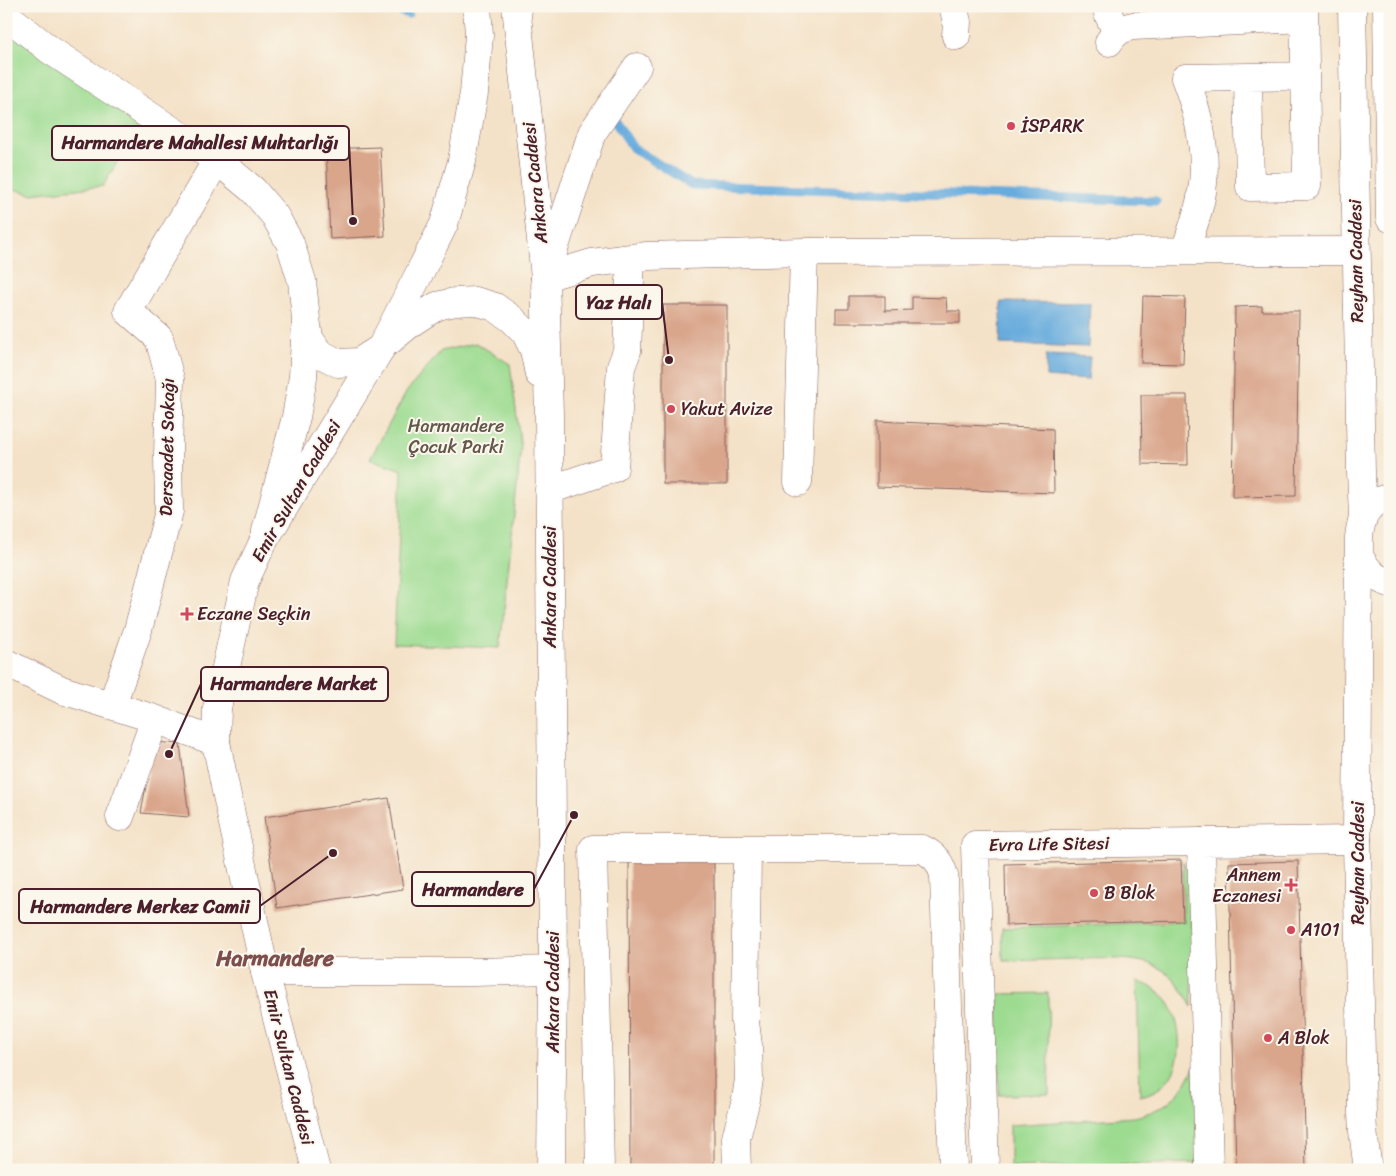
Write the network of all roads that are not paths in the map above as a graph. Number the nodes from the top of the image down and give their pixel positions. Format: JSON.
{"nodes":[{"id":1,"x":477,"y":6,"type":"edge"},
{"id":2,"x":516,"y":6,"type":"edge"},
{"id":3,"x":953,"y":6,"type":"edge"},
{"id":4,"x":1108,"y":6,"type":"edge"},
{"id":5,"x":1352,"y":6,"type":"edge"},
{"id":6,"x":1387,"y":6,"type":"edge"},
{"id":7,"x":1304,"y":12,"type":"edge"},
{"id":8,"x":6,"y":14,"type":"edge"},
{"id":9,"x":956,"y":36,"type":"dead end"},
{"id":10,"x":637,"y":67,"type":"dead end"},
{"id":11,"x":1305,"y":76,"type":"junction"},
{"id":12,"x":1248,"y":77,"type":"junction"},
{"id":13,"x":216,"y":160,"type":"junction"},
{"id":14,"x":1390,"y":218,"type":"edge"},
{"id":15,"x":1185,"y":251,"type":"junction"},
{"id":16,"x":1356,"y":251,"type":"junction"},
{"id":17,"x":804,"y":252,"type":"junction"},
{"id":18,"x":631,"y":258,"type":"junction"},
{"id":19,"x":545,"y":277,"type":"junction"},
{"id":20,"x":306,"y":319,"type":"junction"},
{"id":21,"x":381,"y":348,"type":"junction"},
{"id":22,"x":548,"y":415,"type":"junction"},
{"id":23,"x":798,"y":482,"type":"dead end"},
{"id":24,"x":549,"y":490,"type":"junction"},
{"id":25,"x":1390,"y":497,"type":"edge"},
{"id":26,"x":1363,"y":516,"type":"junction"},
{"id":27,"x":263,"y":542,"type":"junction"},
{"id":28,"x":1359,"y":556,"type":"junction"},
{"id":29,"x":1390,"y":583,"type":"edge"},
{"id":30,"x":6,"y":663,"type":"edge"},
{"id":31,"x":112,"y":705,"type":"junction"},
{"id":32,"x":155,"y":719,"type":"junction"},
{"id":33,"x":216,"y":742,"type":"junction"},
{"id":34,"x":120,"y":817,"type":"dead end"},
{"id":35,"x":1357,"y":840,"type":"junction"},
{"id":36,"x":1202,"y":842,"type":"junction"},
{"id":37,"x":747,"y":849,"type":"junction"},
{"id":38,"x":553,"y":970,"type":"junction"},
{"id":39,"x":265,"y":972,"type":"junction"},
{"id":40,"x":316,"y":1170,"type":"edge"},
{"id":41,"x":551,"y":1170,"type":"edge"},
{"id":42,"x":600,"y":1170,"type":"edge"},
{"id":43,"x":736,"y":1170,"type":"edge"},
{"id":44,"x":953,"y":1170,"type":"edge"},
{"id":45,"x":985,"y":1170,"type":"edge"},
{"id":46,"x":1209,"y":1170,"type":"edge"},
{"id":47,"x":1368,"y":1170,"type":"edge"}],
"edges":[{"from":1,"to":21,"type":"main road"},
{"from":2,"to":19,"type":"main road","name":"Ankara Caddesi"},
{"from":3,"to":9,"type":"main road"},
{"from":4,"to":7,"type":"main road"},
{"from":5,"to":16,"type":"main road","name":"Reyhan Caddesi"},
{"from":6,"to":14,"type":"main road","name":"Reyhan Caddesi"},
{"from":7,"to":11,"type":"main road"},
{"from":8,"to":13,"type":"main road"},
{"from":10,"to":19,"type":"main road"},
{"from":11,"to":12,"type":"main road"},
{"from":11,"to":12,"type":"main road"},
{"from":12,"to":15,"type":"main road"},
{"from":13,"to":20,"type":"main road"},
{"from":13,"to":31,"type":"main road","name":"Dersaadet Sokağı"},
{"from":15,"to":16,"type":"main road"},
{"from":15,"to":17,"type":"main road"},
{"from":16,"to":26,"type":"main road","name":"Reyhan Caddesi"},
{"from":17,"to":18,"type":"main road"},
{"from":17,"to":23,"type":"main road"},
{"from":18,"to":19,"type":"main road"},
{"from":18,"to":24,"type":"main road"},
{"from":19,"to":22,"type":"main road","name":"Ankara Caddesi"},
{"from":20,"to":21,"type":"main road"},
{"from":20,"to":27,"type":"main road"},
{"from":21,"to":22,"type":"main road"},
{"from":21,"to":27,"type":"main road","name":"Emir Sultan Caddesi"},
{"from":22,"to":24,"type":"main road","name":"Ankara Caddesi"},
{"from":24,"to":38,"type":"main road","name":"Ankara Caddesi"},
{"from":25,"to":26,"type":"main road"},
{"from":26,"to":28,"type":"main road","name":"Reyhan Caddesi"},
{"from":27,"to":33,"type":"main road","name":"Emir Sultan Caddesi"},
{"from":28,"to":29,"type":"main road"},
{"from":28,"to":35,"type":"main road","name":"Reyhan Caddesi"},
{"from":30,"to":31,"type":"main road"},
{"from":31,"to":32,"type":"main road"},
{"from":32,"to":33,"type":"main road"},
{"from":32,"to":34,"type":"main road"},
{"from":33,"to":39,"type":"main road","name":"Emir Sultan Caddesi"},
{"from":35,"to":36,"type":"main road","name":"Evra Life Sitesi"},
{"from":35,"to":47,"type":"main road","name":"Reyhan Caddesi"},
{"from":36,"to":45,"type":"main road","name":"Evra Life Sitesi"},
{"from":36,"to":46,"type":"main road"},
{"from":37,"to":42,"type":"main road"},
{"from":37,"to":43,"type":"main road"},
{"from":37,"to":44,"type":"main road"},
{"from":38,"to":39,"type":"main road"},
{"from":38,"to":41,"type":"main road","name":"Ankara Caddesi"},
{"from":39,"to":40,"type":"main road","name":"Emir Sultan Caddesi"}]}
